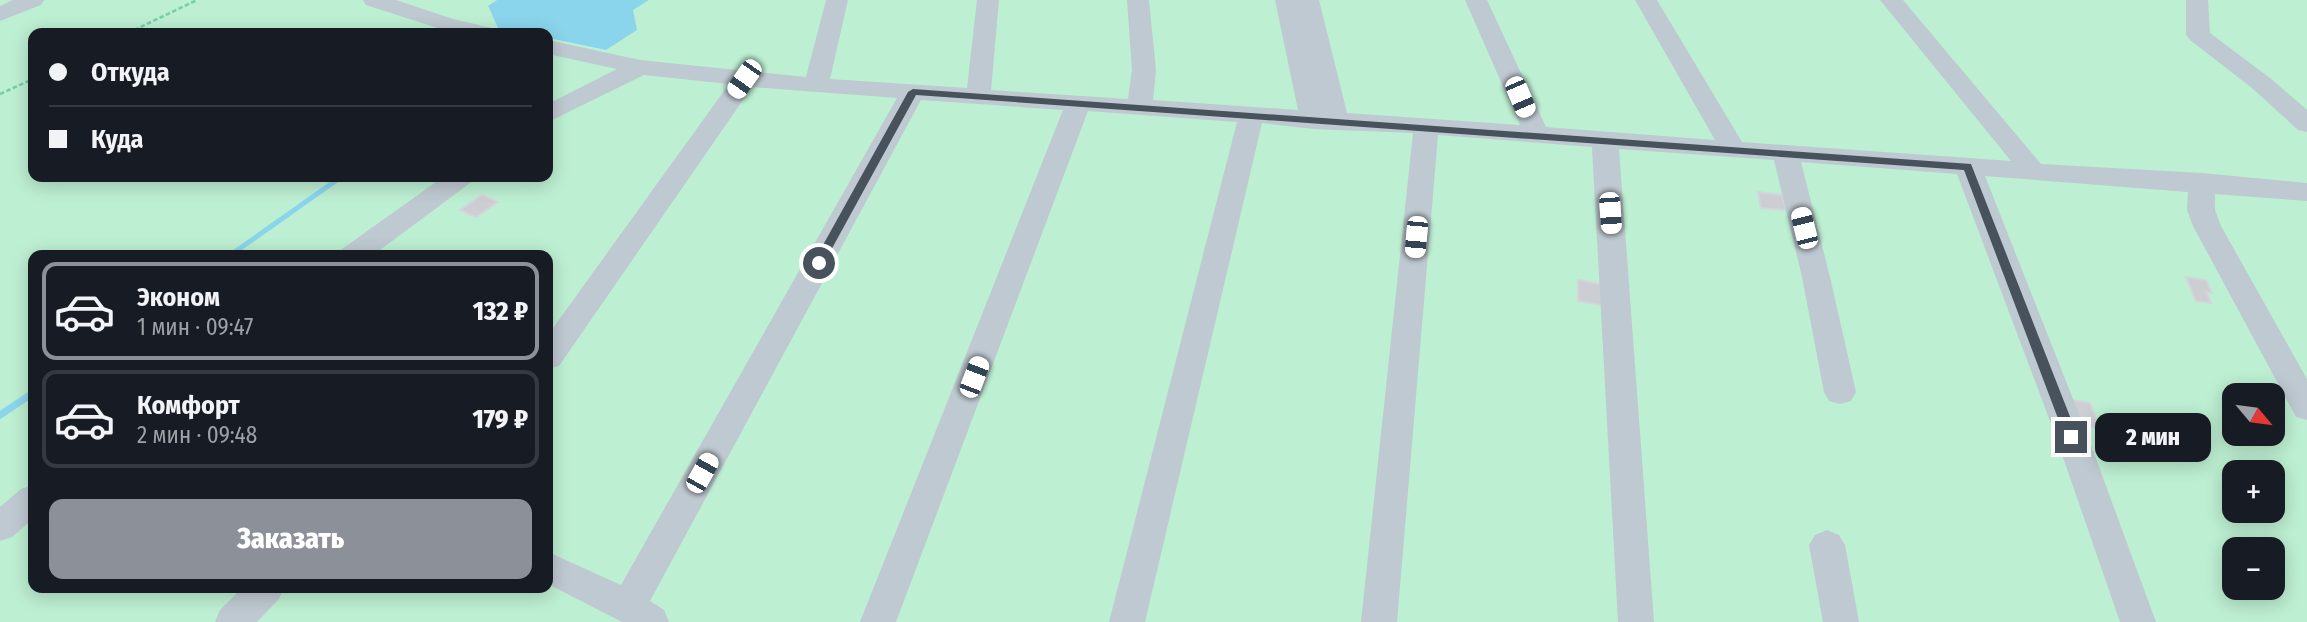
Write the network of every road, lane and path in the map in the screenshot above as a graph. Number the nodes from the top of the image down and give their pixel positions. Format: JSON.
{"nodes":[{"id":1,"x":33,"y":0,"type":"edge"},
{"id":2,"x":198,"y":0,"type":"edge"},
{"id":3,"x":374,"y":0,"type":"edge"},
{"id":4,"x":837,"y":0,"type":"edge"},
{"id":5,"x":988,"y":0,"type":"edge"},
{"id":6,"x":1138,"y":0,"type":"edge"},
{"id":7,"x":1286,"y":0,"type":"edge"},
{"id":8,"x":1308,"y":0,"type":"edge"},
{"id":9,"x":1476,"y":0,"type":"edge"},
{"id":10,"x":1646,"y":0,"type":"edge"},
{"id":11,"x":1891,"y":0,"type":"edge"},
{"id":12,"x":2197,"y":0,"type":"edge"},
{"id":13,"x":0,"y":14,"type":"edge"},
{"id":14,"x":139,"y":28,"type":"edge"},
{"id":15,"x":461,"y":28,"type":"edge"},
{"id":16,"x":553,"y":48,"type":"edge"},
{"id":17,"x":640,"y":66,"type":"junction"},
{"id":18,"x":744,"y":79,"type":"junction"},
{"id":19,"x":28,"y":81,"type":"edge"},
{"id":20,"x":816,"y":85,"type":"junction"},
{"id":21,"x":913,"y":92,"type":"junction"},
{"id":22,"x":0,"y":94,"type":"edge"},
{"id":23,"x":978,"y":97,"type":"junction"},
{"id":24,"x":1078,"y":104,"type":"junction"},
{"id":25,"x":1140,"y":108,"type":"junction"},
{"id":26,"x":553,"y":111,"type":"edge"},
{"id":27,"x":1251,"y":117,"type":"junction"},
{"id":28,"x":1324,"y":122,"type":"junction"},
{"id":29,"x":2307,"y":124,"type":"edge"},
{"id":30,"x":1426,"y":127,"type":"junction"},
{"id":31,"x":1537,"y":135,"type":"junction"},
{"id":32,"x":1605,"y":140,"type":"junction"},
{"id":33,"x":1734,"y":149,"type":"junction"},
{"id":34,"x":1785,"y":153,"type":"junction"},
{"id":35,"x":1968,"y":167,"type":"junction"},
{"id":36,"x":2033,"y":171,"type":"junction"},
{"id":37,"x":454,"y":182,"type":"edge"},
{"id":38,"x":2202,"y":182,"type":"junction"},
{"id":39,"x":2307,"y":192,"type":"edge"},
{"id":40,"x":360,"y":250,"type":"edge"},
{"id":41,"x":553,"y":351,"type":"edge"},
{"id":42,"x":1840,"y":392,"type":"dead end"},
{"id":43,"x":2307,"y":408,"type":"edge"},
{"id":44,"x":28,"y":503,"type":"edge"},
{"id":45,"x":0,"y":527,"type":"edge"},
{"id":46,"x":1827,"y":545,"type":"dead end"},
{"id":47,"x":553,"y":570,"type":"edge"},
{"id":48,"x":261,"y":593,"type":"edge"},
{"id":49,"x":640,"y":614,"type":"edge"},
{"id":50,"x":233,"y":622,"type":"edge"},
{"id":51,"x":878,"y":622,"type":"edge"},
{"id":52,"x":1127,"y":622,"type":"edge"},
{"id":53,"x":1379,"y":622,"type":"edge"},
{"id":54,"x":1636,"y":622,"type":"edge"},
{"id":55,"x":1841,"y":622,"type":"edge"},
{"id":56,"x":2138,"y":622,"type":"edge"}],
"edges":[{"from":1,"to":13,"type":"street"},
{"from":2,"to":14,"type":"path"},
{"from":3,"to":15,"type":"street"},
{"from":4,"to":20,"type":"street"},
{"from":5,"to":23,"type":"street"},
{"from":6,"to":25,"type":"street"},
{"from":7,"to":28,"type":"street"},
{"from":8,"to":28,"type":"street"},
{"from":9,"to":31,"type":"street"},
{"from":10,"to":33,"type":"street"},
{"from":11,"to":36,"type":"street"},
{"from":12,"to":29,"type":"street"},
{"from":16,"to":17,"type":"street"},
{"from":17,"to":18,"type":"street"},
{"from":17,"to":26,"type":"street"},
{"from":18,"to":20,"type":"street"},
{"from":18,"to":41,"type":"street"},
{"from":19,"to":22,"type":"path"},
{"from":20,"to":21,"type":"street"},
{"from":21,"to":23,"type":"street"},
{"from":21,"to":49,"type":"street"},
{"from":23,"to":24,"type":"street"},
{"from":24,"to":25,"type":"street"},
{"from":24,"to":51,"type":"street"},
{"from":25,"to":27,"type":"street"},
{"from":27,"to":28,"type":"street"},
{"from":27,"to":52,"type":"street"},
{"from":28,"to":30,"type":"street"},
{"from":30,"to":31,"type":"street"},
{"from":30,"to":53,"type":"street"},
{"from":31,"to":32,"type":"street"},
{"from":32,"to":33,"type":"street"},
{"from":32,"to":54,"type":"street"},
{"from":33,"to":34,"type":"street"},
{"from":34,"to":35,"type":"street"},
{"from":34,"to":42,"type":"street"},
{"from":35,"to":36,"type":"street"},
{"from":35,"to":56,"type":"street"},
{"from":36,"to":38,"type":"street"},
{"from":37,"to":40,"type":"street"},
{"from":38,"to":39,"type":"street"},
{"from":38,"to":43,"type":"street"},
{"from":44,"to":45,"type":"street"},
{"from":46,"to":55,"type":"street"},
{"from":47,"to":49,"type":"street"},
{"from":48,"to":50,"type":"street"}]}
